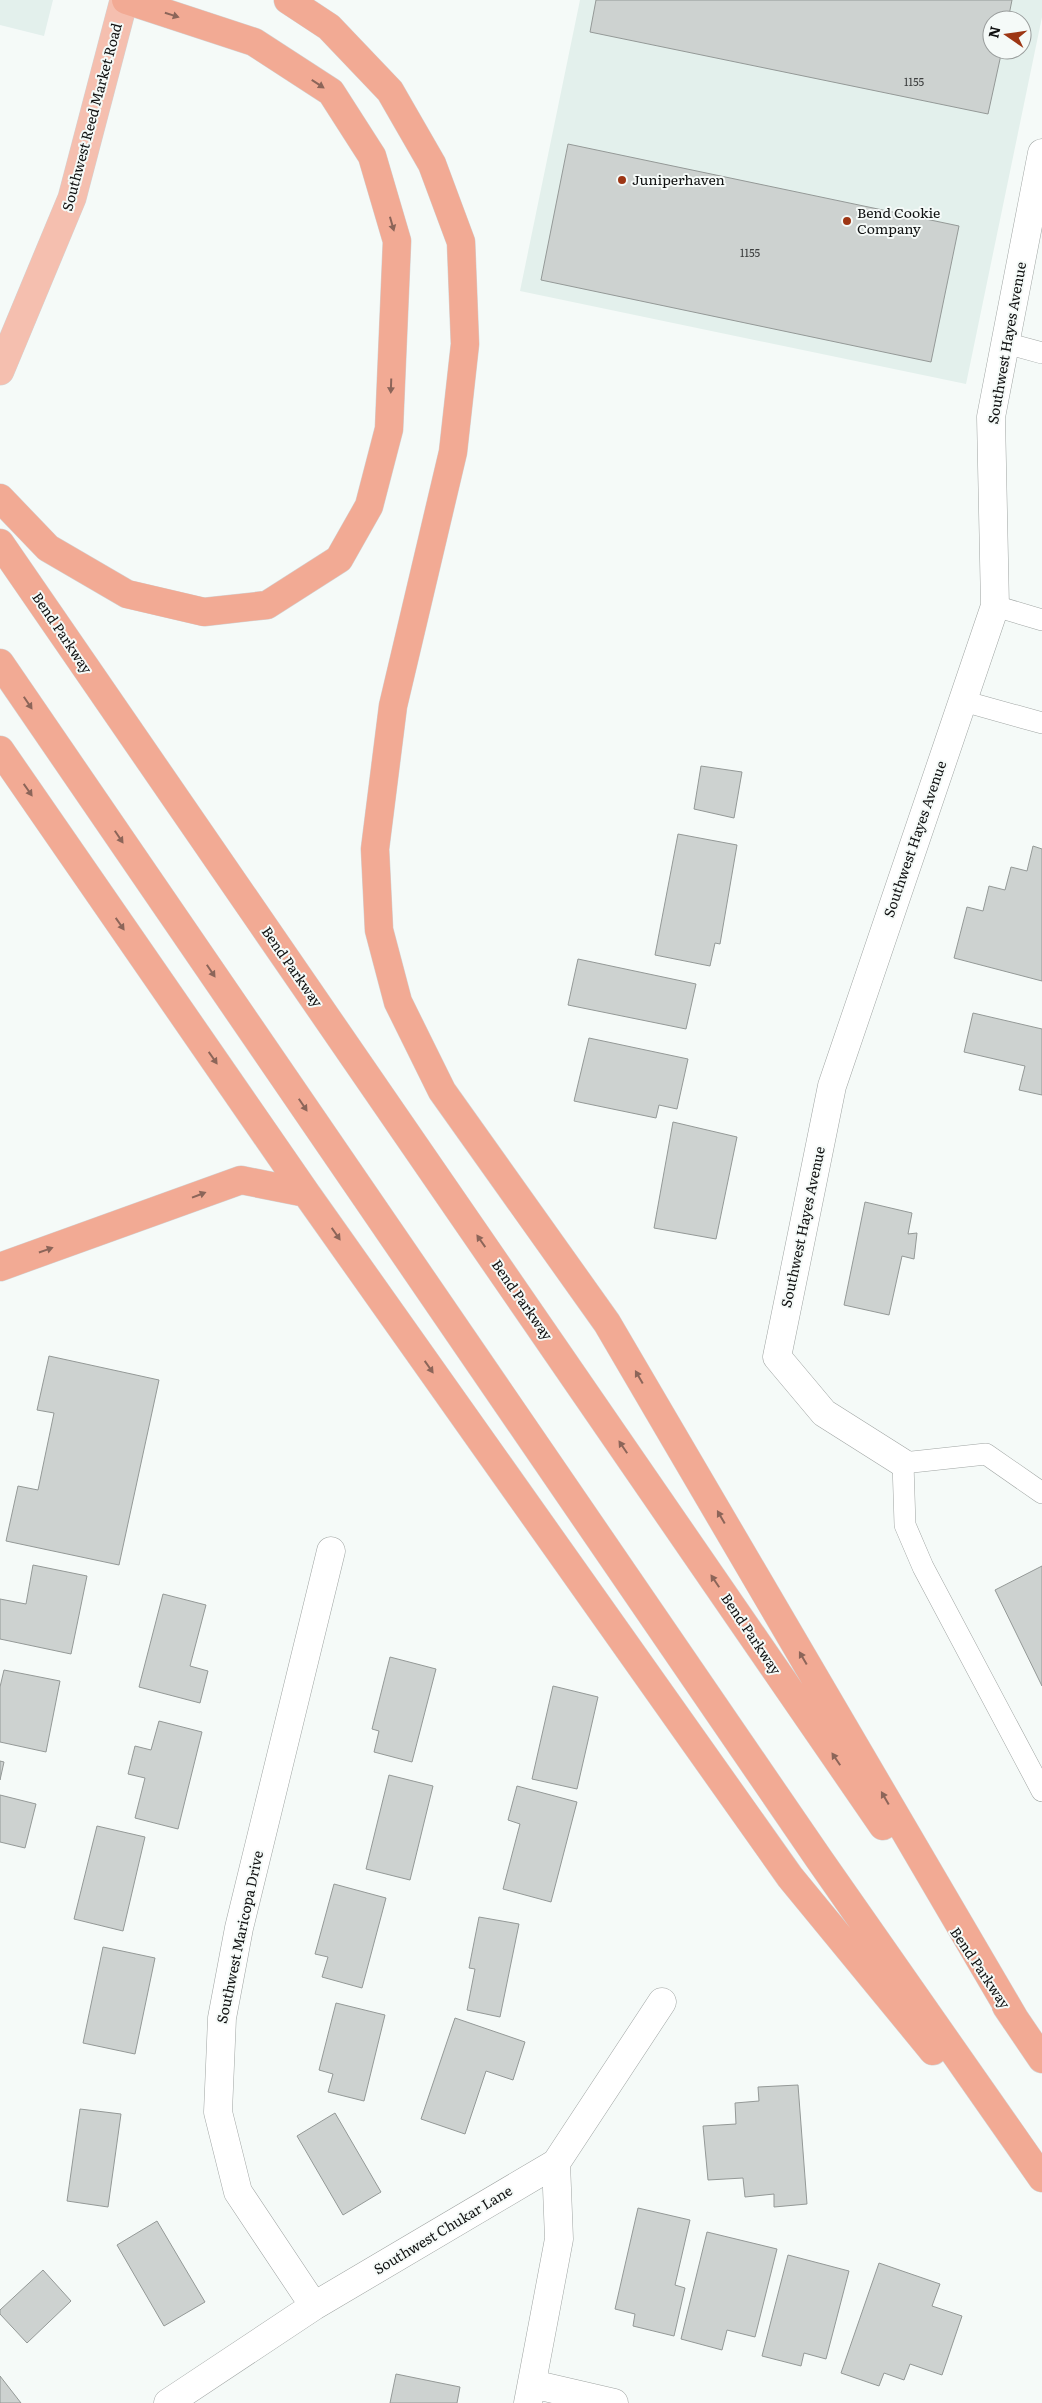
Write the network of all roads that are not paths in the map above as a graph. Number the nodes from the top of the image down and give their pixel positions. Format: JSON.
{"nodes":[{"id":1,"x":125,"y":0,"type":"edge"},
{"id":2,"x":288,"y":0,"type":"edge"},
{"id":3,"x":1042,"y":152,"type":"edge"},
{"id":4,"x":1005,"y":343,"type":"junction"},
{"id":5,"x":1042,"y":353,"type":"edge"},
{"id":6,"x":0,"y":371,"type":"edge"},
{"id":7,"x":0,"y":498,"type":"edge"},
{"id":8,"x":0,"y":543,"type":"edge"},
{"id":9,"x":995,"y":606,"type":"junction"},
{"id":10,"x":1042,"y":620,"type":"edge"},
{"id":11,"x":0,"y":663,"type":"edge"},
{"id":12,"x":963,"y":701,"type":"junction"},
{"id":13,"x":1042,"y":723,"type":"edge"},
{"id":14,"x":0,"y":750,"type":"edge"},
{"id":15,"x":306,"y":1193,"type":"junction"},
{"id":16,"x":0,"y":1266,"type":"edge"},
{"id":17,"x":903,"y":1463,"type":"junction"},
{"id":18,"x":1042,"y":1492,"type":"edge"},
{"id":19,"x":331,"y":1551,"type":"dead end"},
{"id":20,"x":1042,"y":1791,"type":"edge"},
{"id":21,"x":662,"y":2002,"type":"dead end"},
{"id":22,"x":1016,"y":2021,"type":"junction"},
{"id":23,"x":1042,"y":2059,"type":"edge"},
{"id":24,"x":556,"y":2163,"type":"junction"},
{"id":25,"x":1042,"y":2178,"type":"edge"},
{"id":26,"x":1042,"y":2183,"type":"edge"},
{"id":27,"x":314,"y":2306,"type":"junction"},
{"id":28,"x":530,"y":2394,"type":"edge"},
{"id":29,"x":168,"y":2403,"type":"edge"},
{"id":30,"x":614,"y":2403,"type":"edge"}],
"edges":[{"from":1,"to":6,"type":"main road","name":"Southwest Reed Market Road"},
{"from":1,"to":7,"type":"highway","one_way":true},
{"from":22,"to":2,"type":"highway","one_way":true},
{"from":3,"to":4,"type":"street","name":"Southwest Hayes Avenue"},
{"from":4,"to":5,"type":"lane"},
{"from":4,"to":9,"type":"street","name":"Southwest Hayes Avenue"},
{"from":22,"to":8,"type":"highway","name":"Bend Parkway","one_way":true},
{"from":9,"to":10,"type":"lane"},
{"from":9,"to":12,"type":"street","name":"Southwest Hayes Avenue"},
{"from":11,"to":25,"type":"highway","one_way":true},
{"from":12,"to":13,"type":"lane"},
{"from":12,"to":17,"type":"street","name":"Southwest Hayes Avenue"},
{"from":14,"to":15,"type":"highway","one_way":true},
{"from":16,"to":15,"type":"highway","one_way":true},
{"from":15,"to":26,"type":"highway","one_way":true},
{"from":17,"to":18,"type":"lane"},
{"from":17,"to":20,"type":"lane"},
{"from":19,"to":27,"type":"street","name":"Southwest Maricopa Drive"},
{"from":21,"to":24,"type":"street","name":"Southwest Chukar Lane"},
{"from":22,"to":23,"type":"highway","name":"Bend Parkway"},
{"from":24,"to":27,"type":"street","name":"Southwest Chukar Lane"},
{"from":24,"to":28,"type":"street"},
{"from":27,"to":29,"type":"street","name":"Southwest Chukar Lane"},
{"from":28,"to":30,"type":"street"}]}
